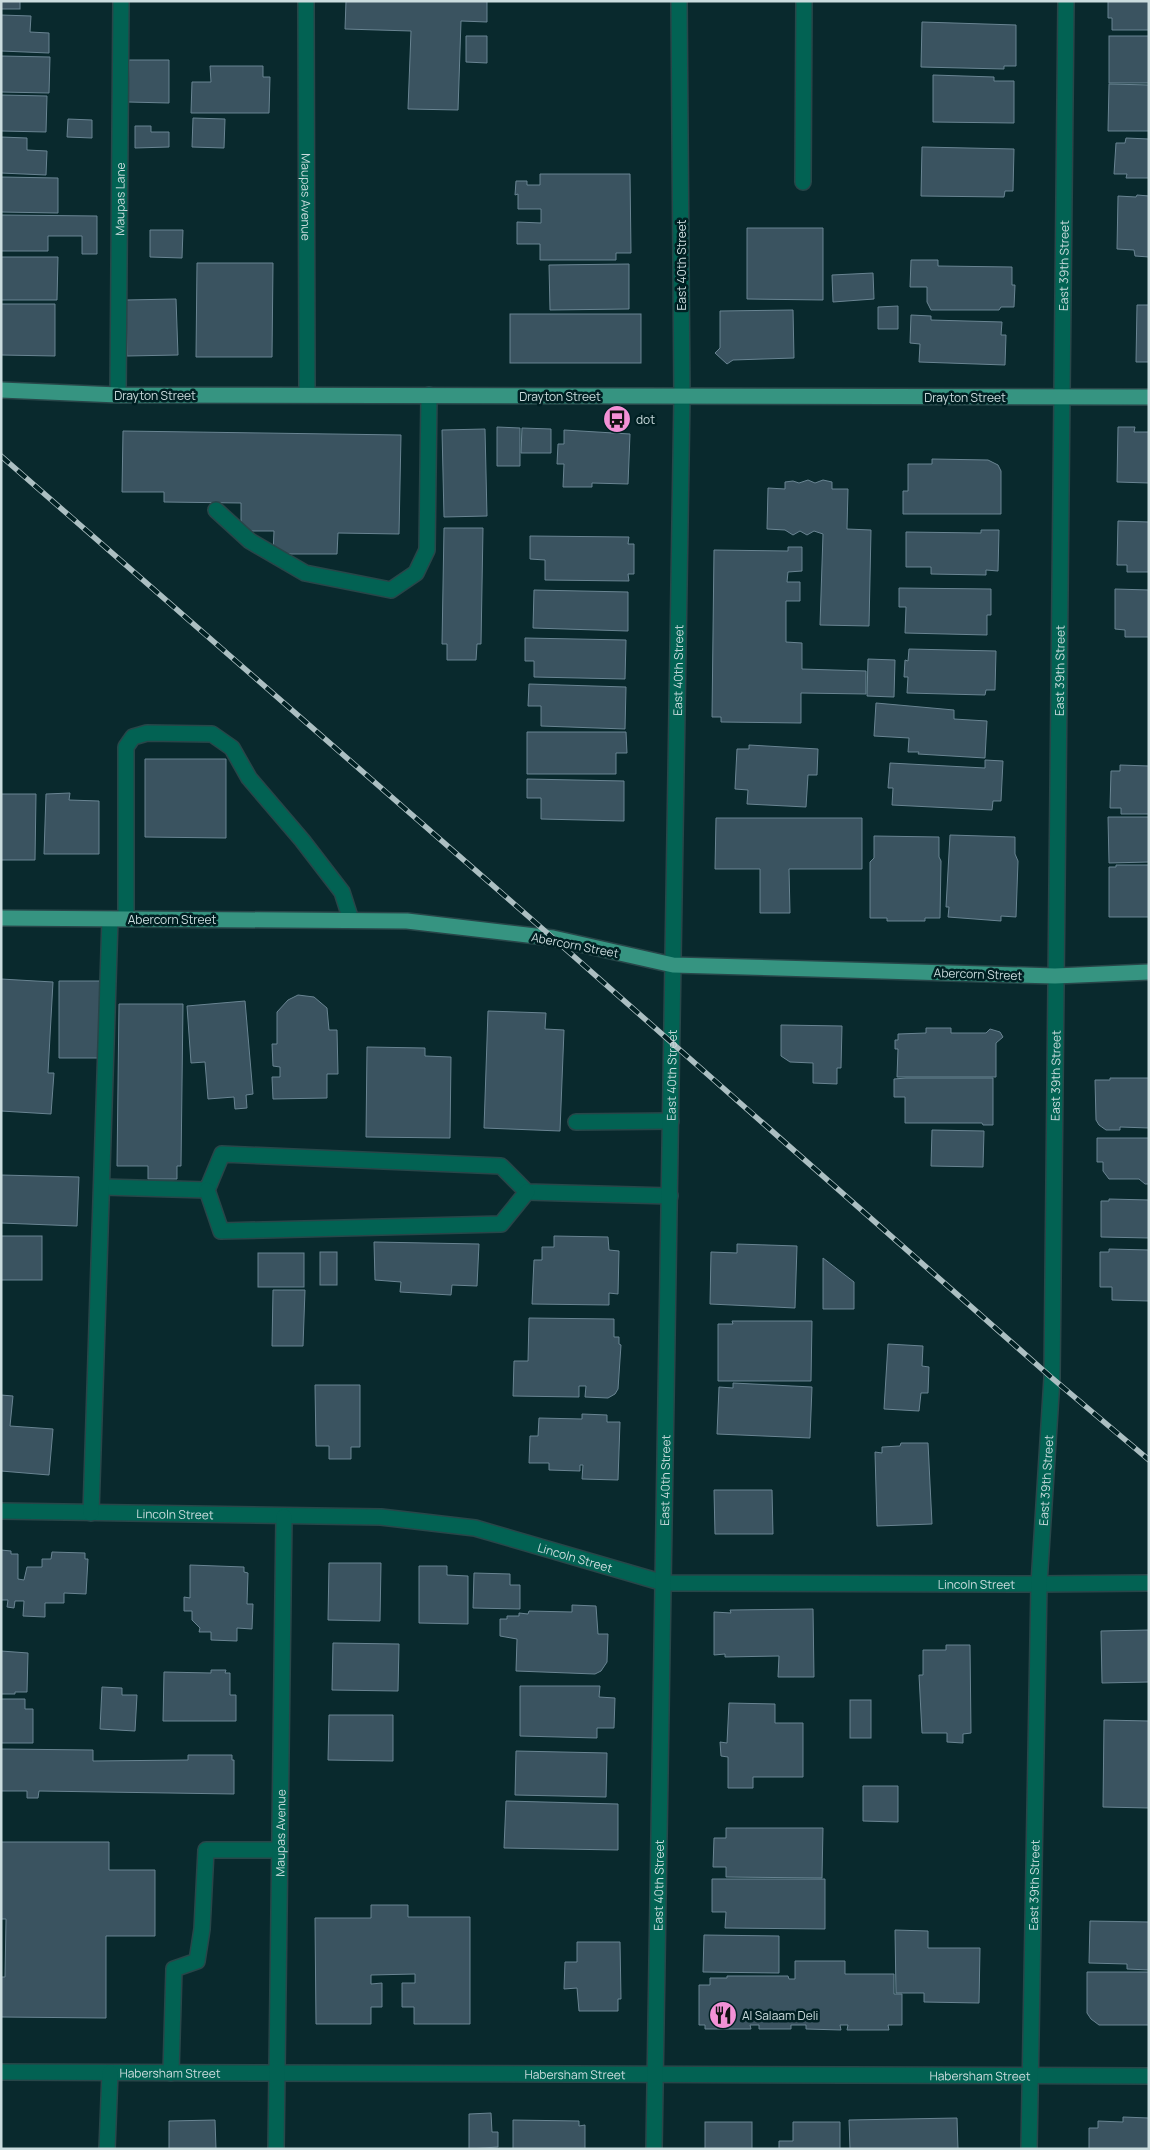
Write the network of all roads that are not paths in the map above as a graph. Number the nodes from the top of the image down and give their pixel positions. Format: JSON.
{"nodes":[{"id":1,"x":121,"y":1,"type":"edge"},
{"id":2,"x":306,"y":1,"type":"edge"},
{"id":3,"x":679,"y":1,"type":"edge"},
{"id":4,"x":804,"y":1,"type":"edge"},
{"id":5,"x":1066,"y":1,"type":"edge"},
{"id":6,"x":802,"y":182,"type":"dead end"},
{"id":7,"x":1,"y":390,"type":"edge"},
{"id":8,"x":307,"y":394,"type":"junction"},
{"id":9,"x":118,"y":395,"type":"junction"},
{"id":10,"x":429,"y":395,"type":"junction"},
{"id":11,"x":682,"y":397,"type":"junction"},
{"id":12,"x":1149,"y":397,"type":"edge"},
{"id":13,"x":1063,"y":398,"type":"junction"},
{"id":14,"x":216,"y":510,"type":"dead end"},
{"id":15,"x":1,"y":918,"type":"edge"},
{"id":16,"x":110,"y":919,"type":"junction"},
{"id":17,"x":126,"y":919,"type":"junction"},
{"id":18,"x":352,"y":920,"type":"junction"},
{"id":19,"x":673,"y":965,"type":"junction"},
{"id":20,"x":1149,"y":972,"type":"edge"},
{"id":21,"x":1055,"y":976,"type":"junction"},
{"id":22,"x":671,"y":1121,"type":"junction"},
{"id":23,"x":576,"y":1122,"type":"dead end"},
{"id":24,"x":103,"y":1187,"type":"junction"},
{"id":25,"x":207,"y":1190,"type":"junction"},
{"id":26,"x":527,"y":1192,"type":"junction"},
{"id":27,"x":670,"y":1196,"type":"junction"},
{"id":28,"x":1,"y":1511,"type":"edge"},
{"id":29,"x":91,"y":1513,"type":"junction"},
{"id":30,"x":284,"y":1517,"type":"junction"},
{"id":31,"x":664,"y":1583,"type":"junction"},
{"id":32,"x":1149,"y":1583,"type":"edge"},
{"id":33,"x":1039,"y":1584,"type":"junction"},
{"id":34,"x":280,"y":1850,"type":"junction"},
{"id":35,"x":1,"y":2072,"type":"edge"},
{"id":36,"x":110,"y":2073,"type":"junction"},
{"id":37,"x":171,"y":2073,"type":"junction"},
{"id":38,"x":276,"y":2073,"type":"junction"},
{"id":39,"x":655,"y":2075,"type":"junction"},
{"id":40,"x":1029,"y":2075,"type":"junction"},
{"id":41,"x":1149,"y":2076,"type":"edge"},
{"id":42,"x":107,"y":2149,"type":"edge"},
{"id":43,"x":276,"y":2149,"type":"edge"},
{"id":44,"x":654,"y":2149,"type":"edge"},
{"id":45,"x":1029,"y":2149,"type":"edge"}],
"edges":[{"from":1,"to":9,"type":"street","name":"Maupas Lane"},
{"from":2,"to":8,"type":"street","name":"Maupas Avenue"},
{"from":3,"to":11,"type":"street","name":"East 40th Street"},
{"from":4,"to":6,"type":"street"},
{"from":5,"to":13,"type":"street","name":"East 39th Street"},
{"from":7,"to":9,"type":"main road","name":"Drayton Street"},
{"from":8,"to":9,"type":"main road","name":"Drayton Street"},
{"from":8,"to":10,"type":"main road","name":"Drayton Street"},
{"from":10,"to":11,"type":"main road","name":"Drayton Street"},
{"from":10,"to":14,"type":"street"},
{"from":11,"to":13,"type":"main road","name":"Drayton Street"},
{"from":11,"to":19,"type":"street","name":"East 40th Street"},
{"from":12,"to":13,"type":"main road","name":"Drayton Street"},
{"from":13,"to":21,"type":"street","name":"East 39th Street"},
{"from":15,"to":16,"type":"main road","name":"Abercorn Street"},
{"from":16,"to":17,"type":"main road","name":"Abercorn Street"},
{"from":16,"to":24,"type":"street"},
{"from":17,"to":18,"type":"main road","name":"Abercorn Street"},
{"from":17,"to":18,"type":"street"},
{"from":18,"to":19,"type":"main road","name":"Abercorn Street"},
{"from":19,"to":21,"type":"main road","name":"Abercorn Street"},
{"from":19,"to":22,"type":"street","name":"East 40th Street"},
{"from":20,"to":21,"type":"main road","name":"Abercorn Street"},
{"from":21,"to":33,"type":"street","name":"East 39th Street"},
{"from":22,"to":23,"type":"street"},
{"from":22,"to":27,"type":"street","name":"East 40th Street"},
{"from":24,"to":25,"type":"street"},
{"from":24,"to":29,"type":"street"},
{"from":25,"to":26,"type":"street"},
{"from":25,"to":26,"type":"street"},
{"from":26,"to":27,"type":"street"},
{"from":27,"to":31,"type":"street","name":"East 40th Street"},
{"from":28,"to":29,"type":"street","name":"Lincoln Street"},
{"from":29,"to":30,"type":"street","name":"Lincoln Street"},
{"from":30,"to":31,"type":"street","name":"Lincoln Street"},
{"from":30,"to":34,"type":"street","name":"Maupas Avenue"},
{"from":31,"to":33,"type":"street","name":"Lincoln Street"},
{"from":31,"to":39,"type":"street","name":"East 40th Street"},
{"from":32,"to":33,"type":"street","name":"Lincoln Street"},
{"from":33,"to":40,"type":"street","name":"East 39th Street"},
{"from":34,"to":37,"type":"street"},
{"from":34,"to":38,"type":"street","name":"Maupas Avenue"},
{"from":35,"to":36,"type":"street","name":"Habersham Street"},
{"from":36,"to":37,"type":"street","name":"Habersham Street"},
{"from":36,"to":42,"type":"street"},
{"from":37,"to":38,"type":"street","name":"Habersham Street"},
{"from":38,"to":39,"type":"street","name":"Habersham Street"},
{"from":38,"to":43,"type":"street","name":"Maupas Avenue"},
{"from":39,"to":40,"type":"street","name":"Habersham Street"},
{"from":39,"to":44,"type":"street","name":"East 40th Street"},
{"from":40,"to":41,"type":"street","name":"Habersham Street"},
{"from":40,"to":45,"type":"street","name":"East 39th Street"}]}
